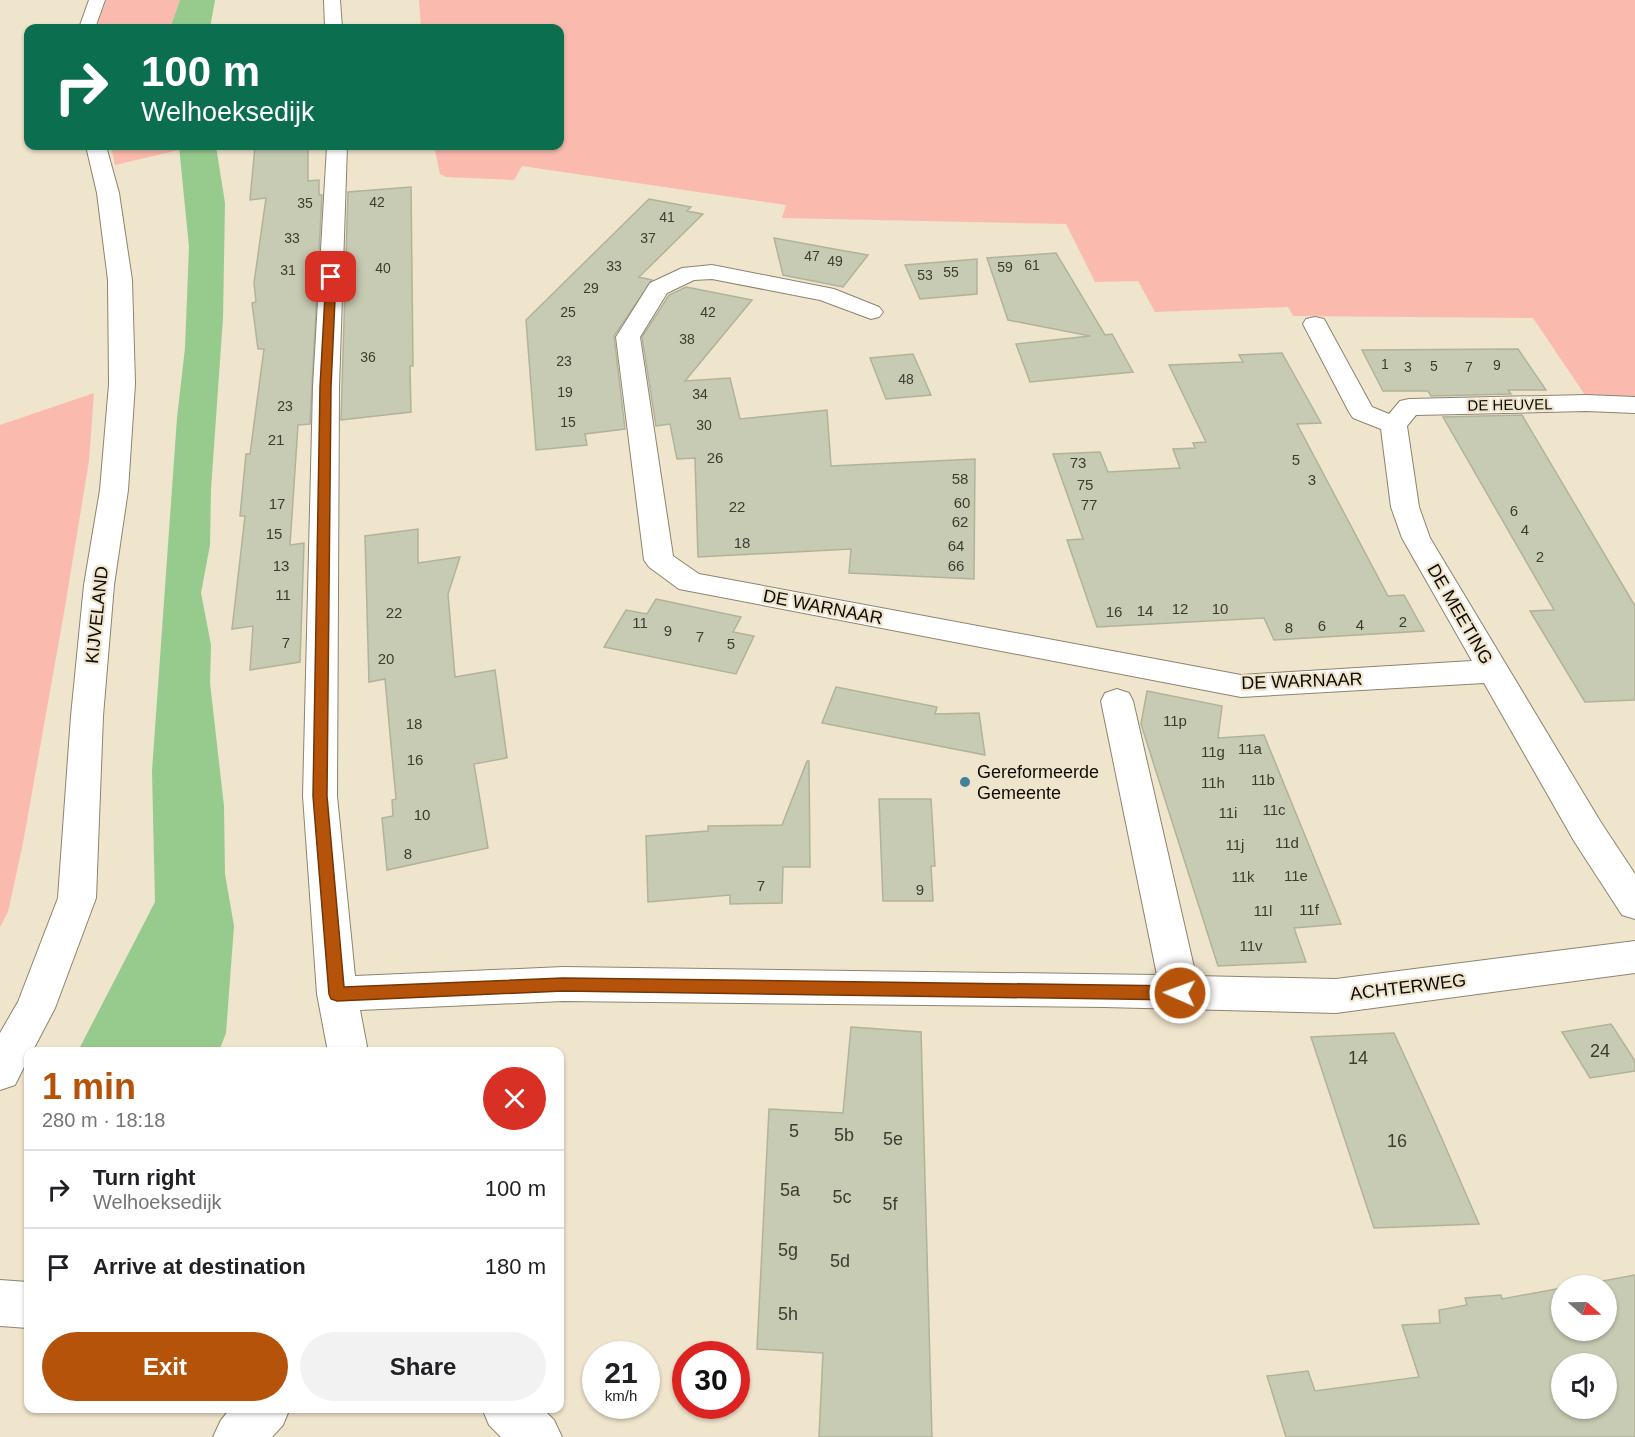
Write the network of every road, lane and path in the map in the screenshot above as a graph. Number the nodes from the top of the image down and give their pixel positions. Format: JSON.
{"nodes":[{"id":1,"x":97,"y":0,"type":"edge"},
{"id":2,"x":332,"y":0,"type":"edge"},
{"id":3,"x":88,"y":24,"type":"edge"},
{"id":4,"x":334,"y":24,"type":"edge"},
{"id":5,"x":97,"y":150,"type":"edge"},
{"id":6,"x":337,"y":150,"type":"edge"},
{"id":7,"x":871,"y":312,"type":"dead end"},
{"id":8,"x":1315,"y":324,"type":"dead end"},
{"id":9,"x":1635,"y":405,"type":"edge"},
{"id":10,"x":1394,"y":424,"type":"junction"},
{"id":11,"x":1493,"y":671,"type":"junction"},
{"id":12,"x":1117,"y":701,"type":"dead end"},
{"id":13,"x":1635,"y":904,"type":"edge"},
{"id":14,"x":1635,"y":957,"type":"edge"},
{"id":15,"x":1180,"y":993,"type":"junction"},
{"id":16,"x":337,"y":994,"type":"junction"},
{"id":17,"x":347,"y":1047,"type":"edge"},
{"id":18,"x":0,"y":1072,"type":"edge"},
{"id":19,"x":0,"y":1303,"type":"edge"},
{"id":20,"x":24,"y":1305,"type":"edge"},
{"id":21,"x":261,"y":1413,"type":"edge"},
{"id":22,"x":511,"y":1413,"type":"edge"},
{"id":23,"x":238,"y":1437,"type":"edge"},
{"id":24,"x":537,"y":1437,"type":"edge"}],
"edges":[{"from":1,"to":3,"type":"street"},
{"from":2,"to":4,"type":"street"},
{"from":5,"to":18,"type":"street","name":"KIJVELAND"},
{"from":6,"to":16,"type":"street"},
{"from":7,"to":11,"type":"street","name":"DE WARNAAR"},
{"from":8,"to":10,"type":"street"},
{"from":9,"to":10,"type":"street","name":"DE HEUVEL"},
{"from":10,"to":11,"type":"street","name":"DE MEETING"},
{"from":11,"to":13,"type":"street","name":"DE MEETING"},
{"from":12,"to":15,"type":"street"},
{"from":14,"to":15,"type":"street","name":"ACHTERWEG"},
{"from":15,"to":16,"type":"street","name":"ACHTERWEG"},
{"from":16,"to":17,"type":"street"},
{"from":19,"to":20,"type":"street"},
{"from":21,"to":23,"type":"street"},
{"from":22,"to":24,"type":"street"}]}
